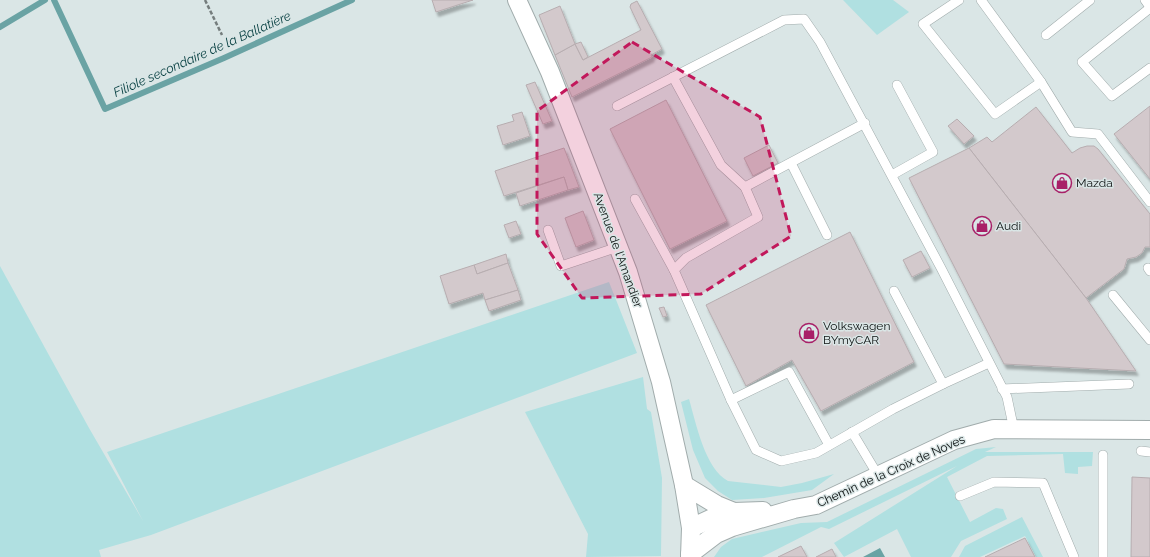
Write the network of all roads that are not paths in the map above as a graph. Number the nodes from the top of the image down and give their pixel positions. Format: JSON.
{"nodes":[{"id":1,"x":517,"y":0,"type":"edge"},
{"id":2,"x":959,"y":0,"type":"edge"},
{"id":3,"x":981,"y":0,"type":"edge"},
{"id":4,"x":1090,"y":0,"type":"edge"},
{"id":5,"x":1145,"y":0,"type":"edge"},
{"id":6,"x":1150,"y":7,"type":"edge"},
{"id":7,"x":1046,"y":35,"type":"dead end"},
{"id":8,"x":1150,"y":68,"type":"edge"},
{"id":9,"x":673,"y":77,"type":"junction"},
{"id":10,"x":1041,"y":82,"type":"junction"},
{"id":11,"x":897,"y":85,"type":"dead end"},
{"id":12,"x":617,"y":106,"type":"dead end"},
{"id":13,"x":865,"y":123,"type":"junction"},
{"id":14,"x":791,"y":163,"type":"junction"},
{"id":15,"x":892,"y":175,"type":"junction"},
{"id":16,"x":745,"y":187,"type":"junction"},
{"id":17,"x":635,"y":199,"type":"dead end"},
{"id":18,"x":1150,"y":202,"type":"edge"},
{"id":19,"x":548,"y":230,"type":"dead end"},
{"id":20,"x":827,"y":235,"type":"dead end"},
{"id":21,"x":618,"y":247,"type":"junction"},
{"id":22,"x":674,"y":270,"type":"junction"},
{"id":23,"x":894,"y":291,"type":"dead end"},
{"id":24,"x":1113,"y":295,"type":"dead end"},
{"id":25,"x":1150,"y":340,"type":"edge"},
{"id":26,"x":989,"y":363,"type":"junction"},
{"id":27,"x":943,"y":384,"type":"junction"},
{"id":28,"x":1129,"y":384,"type":"dead end"},
{"id":29,"x":1002,"y":389,"type":"junction"},
{"id":30,"x":731,"y":400,"type":"junction"},
{"id":31,"x":1014,"y":430,"type":"junction"},
{"id":32,"x":1150,"y":430,"type":"edge"},
{"id":33,"x":852,"y":432,"type":"junction"},
{"id":34,"x":829,"y":445,"type":"junction"},
{"id":35,"x":1103,"y":455,"type":"dead end"},
{"id":36,"x":879,"y":476,"type":"junction"},
{"id":37,"x":684,"y":485,"type":"junction"},
{"id":38,"x":960,"y":496,"type":"dead end"},
{"id":39,"x":794,"y":509,"type":"junction"},
{"id":40,"x":734,"y":512,"type":"junction"},
{"id":41,"x":691,"y":528,"type":"junction"},
{"id":42,"x":690,"y":556,"type":"edge"},
{"id":43,"x":1074,"y":557,"type":"edge"},
{"id":44,"x":1103,"y":557,"type":"edge"}],
"edges":[{"from":1,"to":21,"type":"street","name":"Avenue de l'Amandier"},
{"from":2,"to":10,"type":"lane"},
{"from":3,"to":10,"type":"lane"},
{"from":4,"to":7,"type":"lane"},
{"from":5,"to":6,"type":"lane"},
{"from":6,"to":8,"type":"lane"},
{"from":9,"to":12,"type":"lane"},
{"from":9,"to":13,"type":"lane"},
{"from":9,"to":16,"type":"lane"},
{"from":10,"to":18,"type":"lane"},
{"from":11,"to":15,"type":"lane"},
{"from":13,"to":14,"type":"lane"},
{"from":13,"to":15,"type":"lane"},
{"from":14,"to":16,"type":"lane"},
{"from":14,"to":20,"type":"lane"},
{"from":15,"to":26,"type":"lane"},
{"from":16,"to":22,"type":"lane"},
{"from":17,"to":22,"type":"lane"},
{"from":19,"to":21,"type":"lane"},
{"from":21,"to":37,"type":"street","name":"Avenue de l'Amandier"},
{"from":22,"to":30,"type":"lane"},
{"from":23,"to":27,"type":"lane"},
{"from":24,"to":25,"type":"lane"},
{"from":26,"to":27,"type":"lane"},
{"from":26,"to":29,"type":"lane"},
{"from":27,"to":33,"type":"lane"},
{"from":28,"to":29,"type":"lane"},
{"from":29,"to":31,"type":"lane"},
{"from":30,"to":34,"type":"lane"},
{"from":30,"to":34,"type":"lane"},
{"from":31,"to":32,"type":"street","name":"Chemin de la Croix de Noves"},
{"from":31,"to":36,"type":"street","name":"Chemin de la Croix de Noves"},
{"from":33,"to":34,"type":"lane"},
{"from":33,"to":36,"type":"lane"},
{"from":35,"to":44,"type":"lane"},
{"from":36,"to":39,"type":"street","name":"Chemin de la Croix de Noves"},
{"from":37,"to":40,"type":"street"},
{"from":37,"to":41,"type":"street","name":"Avenue de l'Amandier"},
{"from":38,"to":43,"type":"lane"},
{"from":39,"to":40,"type":"street"},
{"from":39,"to":42,"type":"street","name":"Chemin de la Croix de Noves"},
{"from":40,"to":41,"type":"street"},
{"from":41,"to":42,"type":"street","name":"Avenue de l'Amandier"}]}
